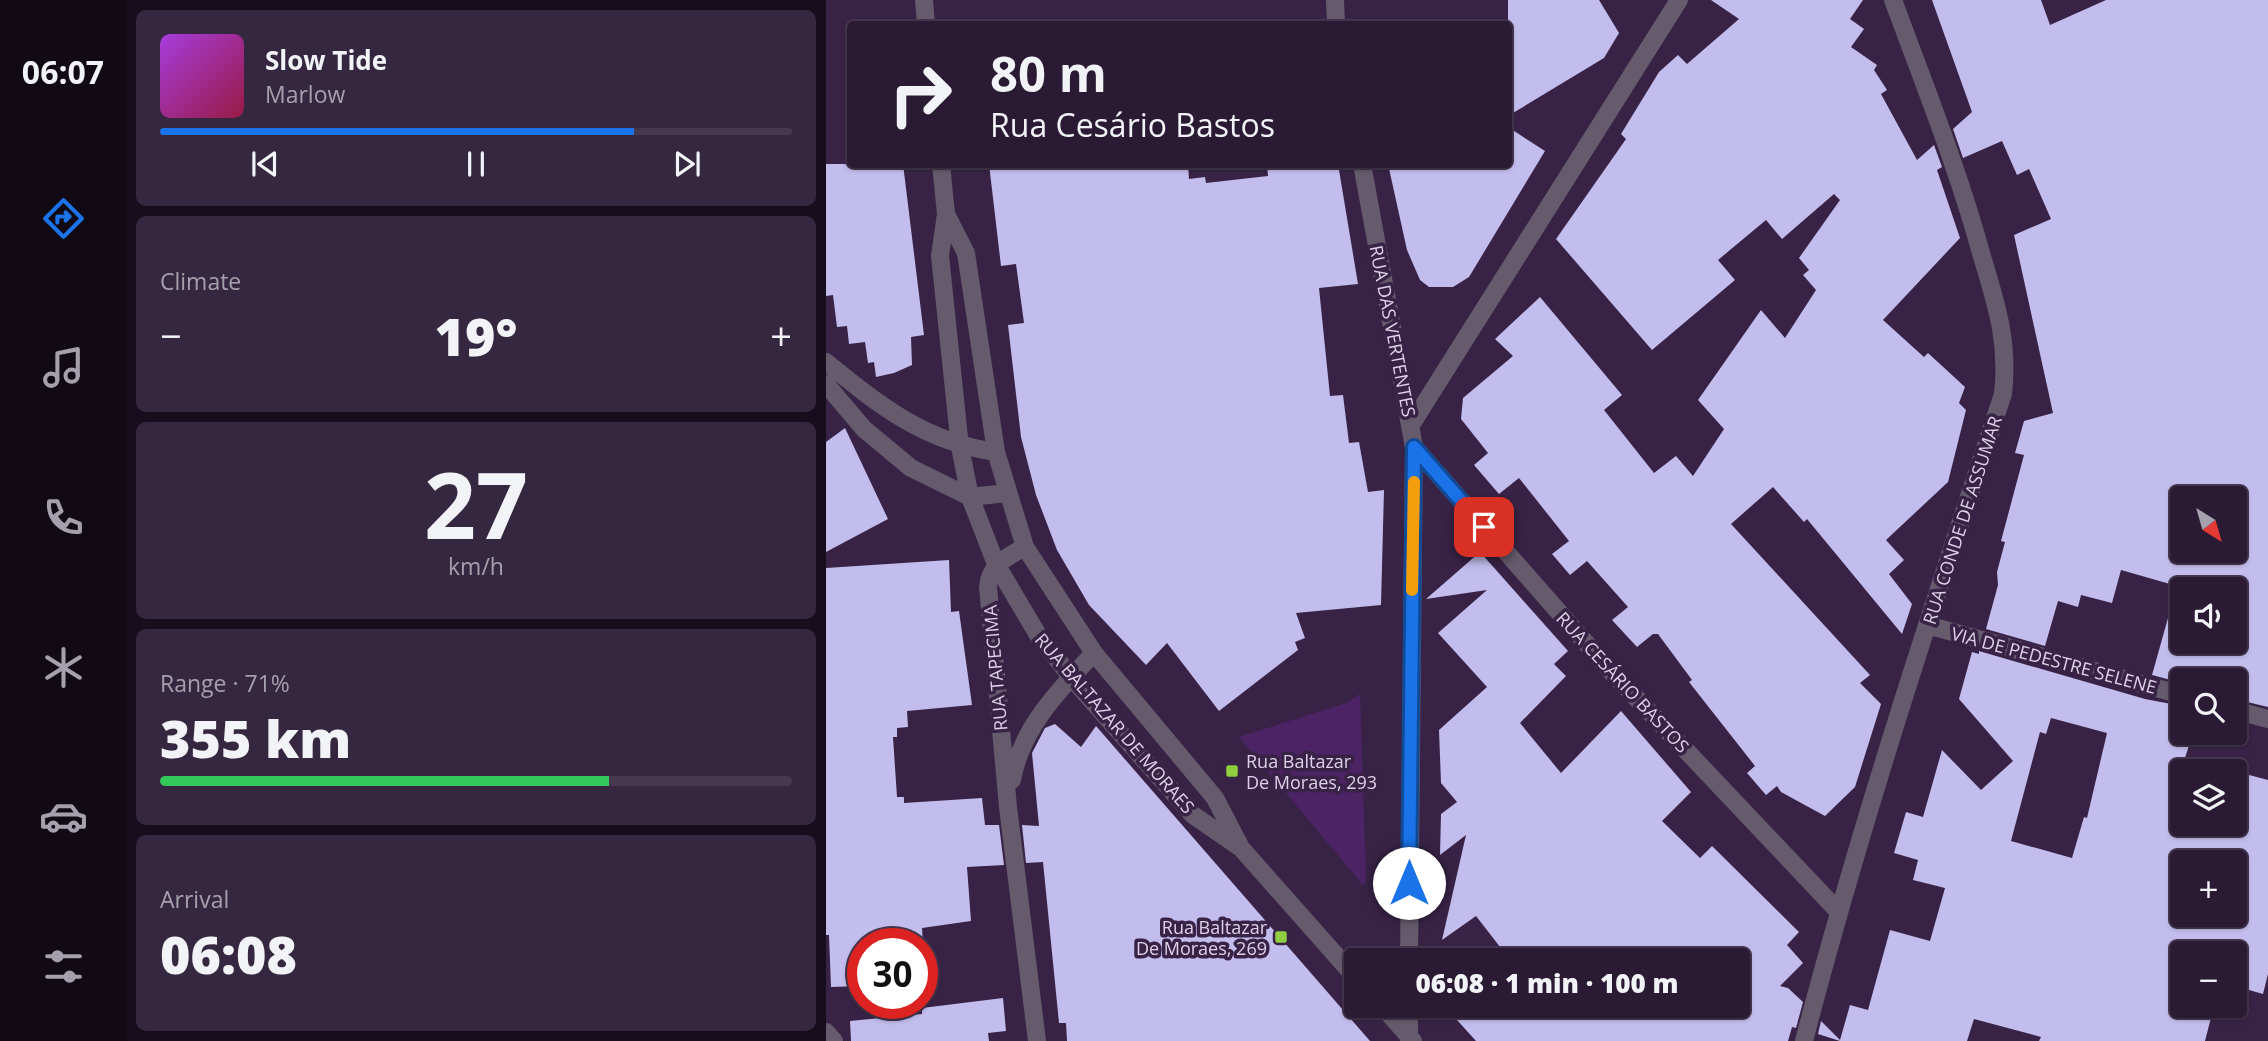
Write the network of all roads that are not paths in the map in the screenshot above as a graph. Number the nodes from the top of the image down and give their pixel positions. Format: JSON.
{"nodes":[{"id":1,"x":924,"y":0,"type":"edge"},
{"id":2,"x":1335,"y":0,"type":"edge"},
{"id":3,"x":1679,"y":0,"type":"edge"},
{"id":4,"x":1893,"y":0,"type":"edge"},
{"id":5,"x":926,"y":21,"type":"edge"},
{"id":6,"x":1336,"y":21,"type":"edge"},
{"id":7,"x":941,"y":168,"type":"edge"},
{"id":8,"x":1363,"y":168,"type":"edge"},
{"id":9,"x":946,"y":214,"type":"junction"},
{"id":10,"x":826,"y":362,"type":"edge"},
{"id":11,"x":826,"y":384,"type":"edge"},
{"id":12,"x":1411,"y":425,"type":"junction"},
{"id":13,"x":960,"y":447,"type":"junction"},
{"id":14,"x":1414,"y":447,"type":"junction"},
{"id":15,"x":996,"y":452,"type":"junction"},
{"id":16,"x":1007,"y":493,"type":"junction"},
{"id":17,"x":970,"y":497,"type":"junction"},
{"id":18,"x":1025,"y":547,"type":"junction"},
{"id":19,"x":996,"y":564,"type":"junction"},
{"id":20,"x":1927,"y":625,"type":"junction"},
{"id":21,"x":1094,"y":653,"type":"junction"},
{"id":22,"x":1071,"y":677,"type":"junction"},
{"id":23,"x":2170,"y":692,"type":"edge"},
{"id":24,"x":2247,"y":713,"type":"edge"},
{"id":25,"x":2268,"y":719,"type":"edge"},
{"id":26,"x":1007,"y":807,"type":"junction"},
{"id":27,"x":1241,"y":848,"type":"junction"},
{"id":28,"x":1838,"y":911,"type":"junction"},
{"id":29,"x":1409,"y":948,"type":"edge"},
{"id":30,"x":1344,"y":964,"type":"edge"},
{"id":31,"x":1392,"y":1018,"type":"edge"},
{"id":32,"x":1409,"y":1018,"type":"edge"},
{"id":33,"x":826,"y":1032,"type":"edge"},
{"id":34,"x":1410,"y":1040,"type":"edge"},
{"id":35,"x":834,"y":1041,"type":"edge"},
{"id":36,"x":1037,"y":1041,"type":"edge"},
{"id":37,"x":1804,"y":1041,"type":"edge"}],
"edges":[{"from":1,"to":5,"type":"street"},
{"from":2,"to":6,"type":"street"},
{"from":3,"to":12,"type":"street"},
{"from":4,"to":20,"type":"street","name":"RUA CONDE DE ASSUMAR"},
{"from":7,"to":9,"type":"street","name":"RUA BALTAZAR DE MORAES"},
{"from":8,"to":12,"type":"street","name":"RUA DAS VERTENTES"},
{"from":9,"to":13,"type":"street","name":"RUA BALTAZAR DE MORAES"},
{"from":9,"to":15,"type":"street","name":"RUA BALTAZAR DE MORAES"},
{"from":10,"to":13,"type":"street"},
{"from":11,"to":17,"type":"street"},
{"from":12,"to":14,"type":"street","name":"RUA DAS VERTENTES"},
{"from":13,"to":15,"type":"street"},
{"from":13,"to":17,"type":"street","name":"RUA BALTAZAR DE MORAES"},
{"from":14,"to":28,"type":"street","name":"RUA CESÁRIO BASTOS"},
{"from":14,"to":29,"type":"street","name":"RUA DAS VERTENTES"},
{"from":15,"to":16,"type":"street","name":"RUA BALTAZAR DE MORAES"},
{"from":16,"to":17,"type":"street"},
{"from":16,"to":18,"type":"street","name":"RUA BALTAZAR DE MORAES"},
{"from":17,"to":19,"type":"street","name":"RUA BALTAZAR DE MORAES"},
{"from":18,"to":19,"type":"street"},
{"from":18,"to":21,"type":"street","name":"RUA BALTAZAR DE MORAES"},
{"from":19,"to":22,"type":"street","name":"RUA BALTAZAR DE MORAES"},
{"from":19,"to":26,"type":"street","name":"RUA TAPECIMA"},
{"from":20,"to":23,"type":"street","name":"VIA DE PEDESTRE SELENE"},
{"from":20,"to":28,"type":"street","name":"RUA CONDE DE ASSUMAR"},
{"from":21,"to":22,"type":"street","name":"RUA TAPECIMA"},
{"from":21,"to":27,"type":"street","name":"RUA BALTAZAR DE MORAES"},
{"from":22,"to":26,"type":"street","name":"RUA TAPECIMA"},
{"from":22,"to":27,"type":"street","name":"RUA BALTAZAR DE MORAES"},
{"from":24,"to":25,"type":"street"},
{"from":26,"to":36,"type":"street","name":"RUA TAPECIMA"},
{"from":27,"to":30,"type":"street","name":"RUA BALTAZAR DE MORAES"},
{"from":28,"to":37,"type":"street","name":"RUA CONDE DE ASSUMAR"},
{"from":31,"to":34,"type":"street"},
{"from":32,"to":34,"type":"street"},
{"from":33,"to":35,"type":"street"}]}
